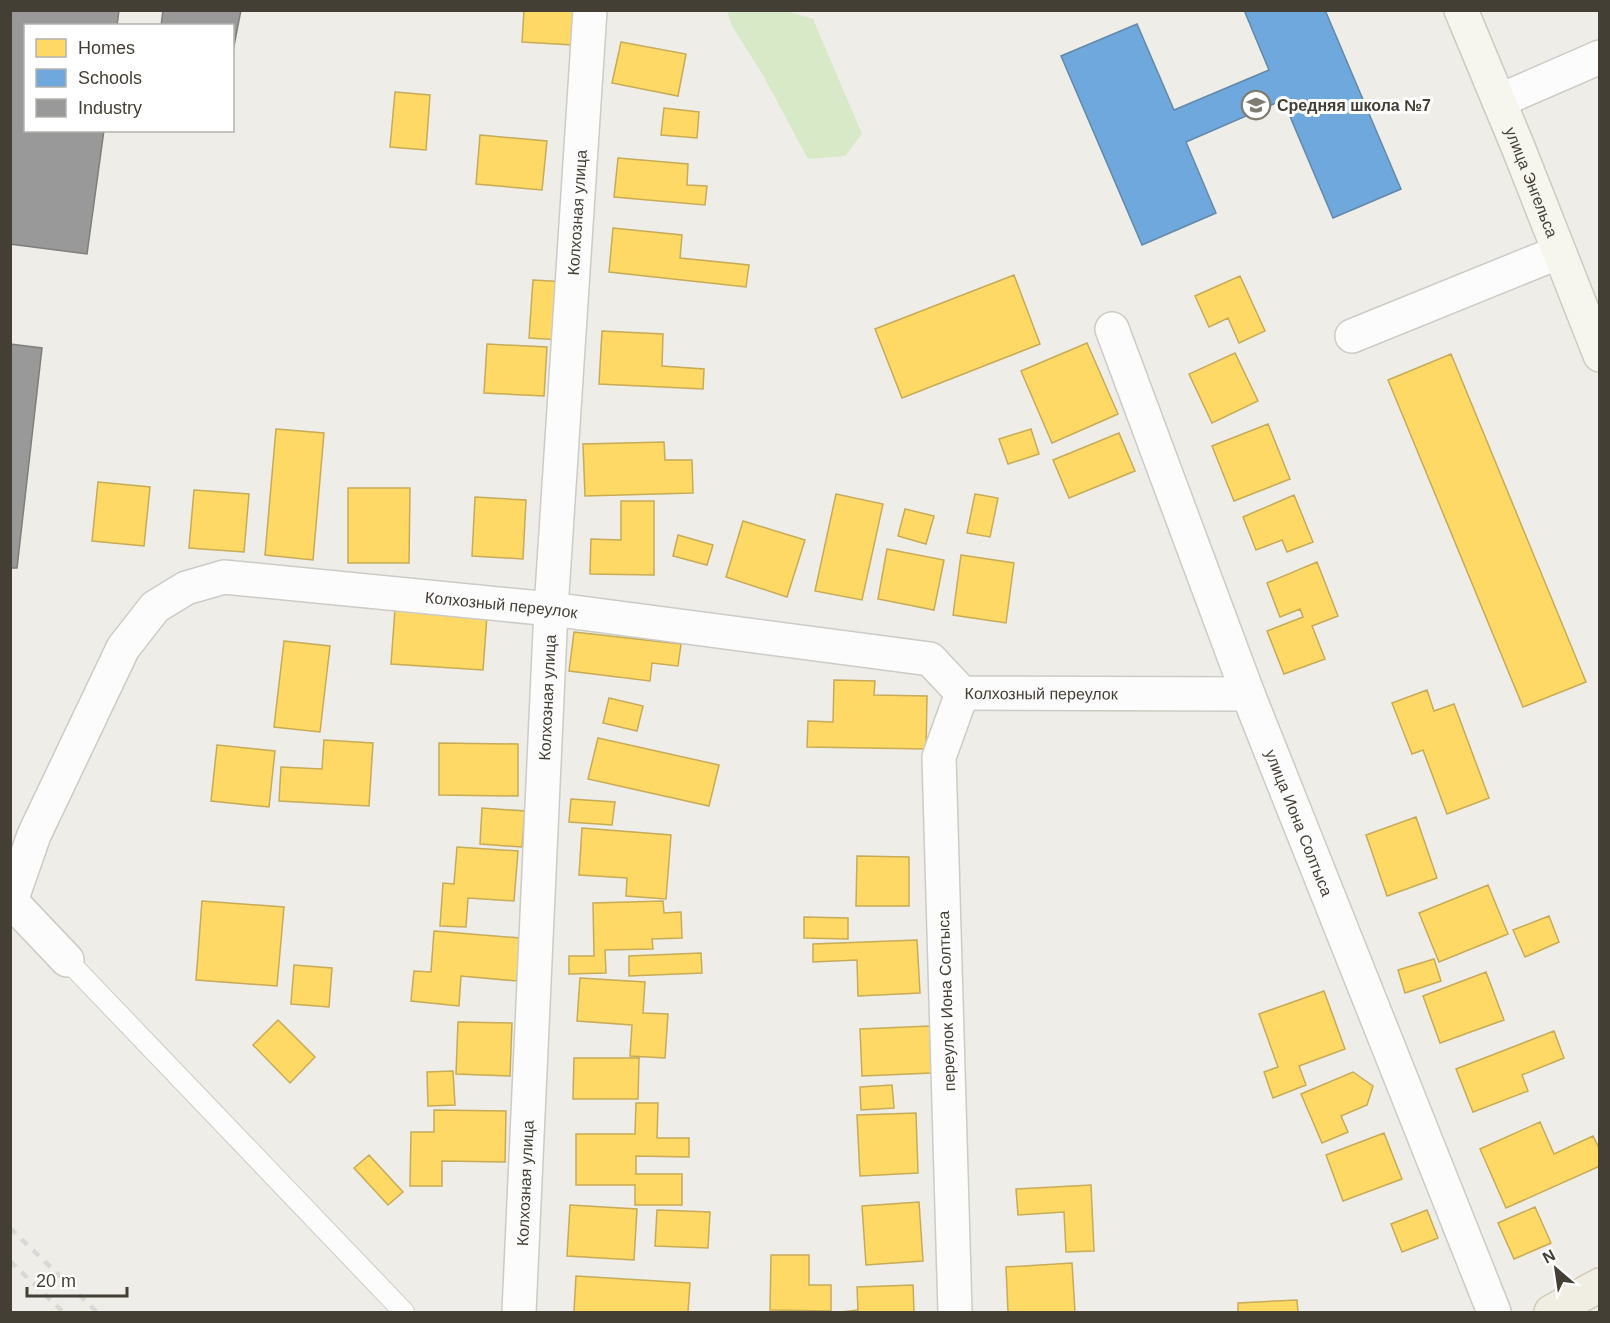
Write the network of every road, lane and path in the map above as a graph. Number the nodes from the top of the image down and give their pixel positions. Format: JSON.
{"nodes":[{"id":1,"x":590,"y":10,"type":"edge"},
{"id":2,"x":1461,"y":10,"type":"edge"},
{"id":3,"x":1599,"y":57,"type":"edge"},
{"id":4,"x":1499,"y":101,"type":"junction"},
{"id":5,"x":1559,"y":252,"type":"junction"},
{"id":6,"x":1112,"y":330,"type":"dead end"},
{"id":7,"x":1352,"y":336,"type":"dead end"},
{"id":8,"x":1599,"y":355,"type":"edge"},
{"id":9,"x":551,"y":609,"type":"junction"},
{"id":10,"x":962,"y":693,"type":"junction"},
{"id":11,"x":1248,"y":694,"type":"junction"},
{"id":12,"x":67,"y":960,"type":"joint"},
{"id":13,"x":1599,"y":1285,"type":"edge"},
{"id":14,"x":404,"y":1312,"type":"edge"},
{"id":15,"x":519,"y":1312,"type":"edge"},
{"id":16,"x":955,"y":1312,"type":"edge"},
{"id":17,"x":1494,"y":1312,"type":"edge"},
{"id":18,"x":1551,"y":1312,"type":"edge"}],
"edges":[{"from":1,"to":9,"type":"street","name":"Колхозная улица"},
{"from":2,"to":4,"type":"street","name":"улица Энгельса"},
{"from":3,"to":4,"type":"street"},
{"from":4,"to":5,"type":"street","name":"улица Энгельса"},
{"from":5,"to":7,"type":"street"},
{"from":5,"to":8,"type":"street","name":"улица Энгельса"},
{"from":6,"to":11,"type":"street","name":"улица Иона Солтыса"},
{"from":9,"to":10,"type":"street","name":"Колхозный переулок"},
{"from":9,"to":12,"type":"street","name":"Колхозный переулок"},
{"from":9,"to":15,"type":"street","name":"Колхозная улица"},
{"from":10,"to":11,"type":"street","name":"Колхозный переулок"},
{"from":10,"to":16,"type":"street","name":"переулок Иона Солтыса"},
{"from":11,"to":17,"type":"street","name":"улица Иона Солтыса"},
{"from":12,"to":14,"type":"lane"},
{"from":13,"to":18,"type":"main road"}]}
